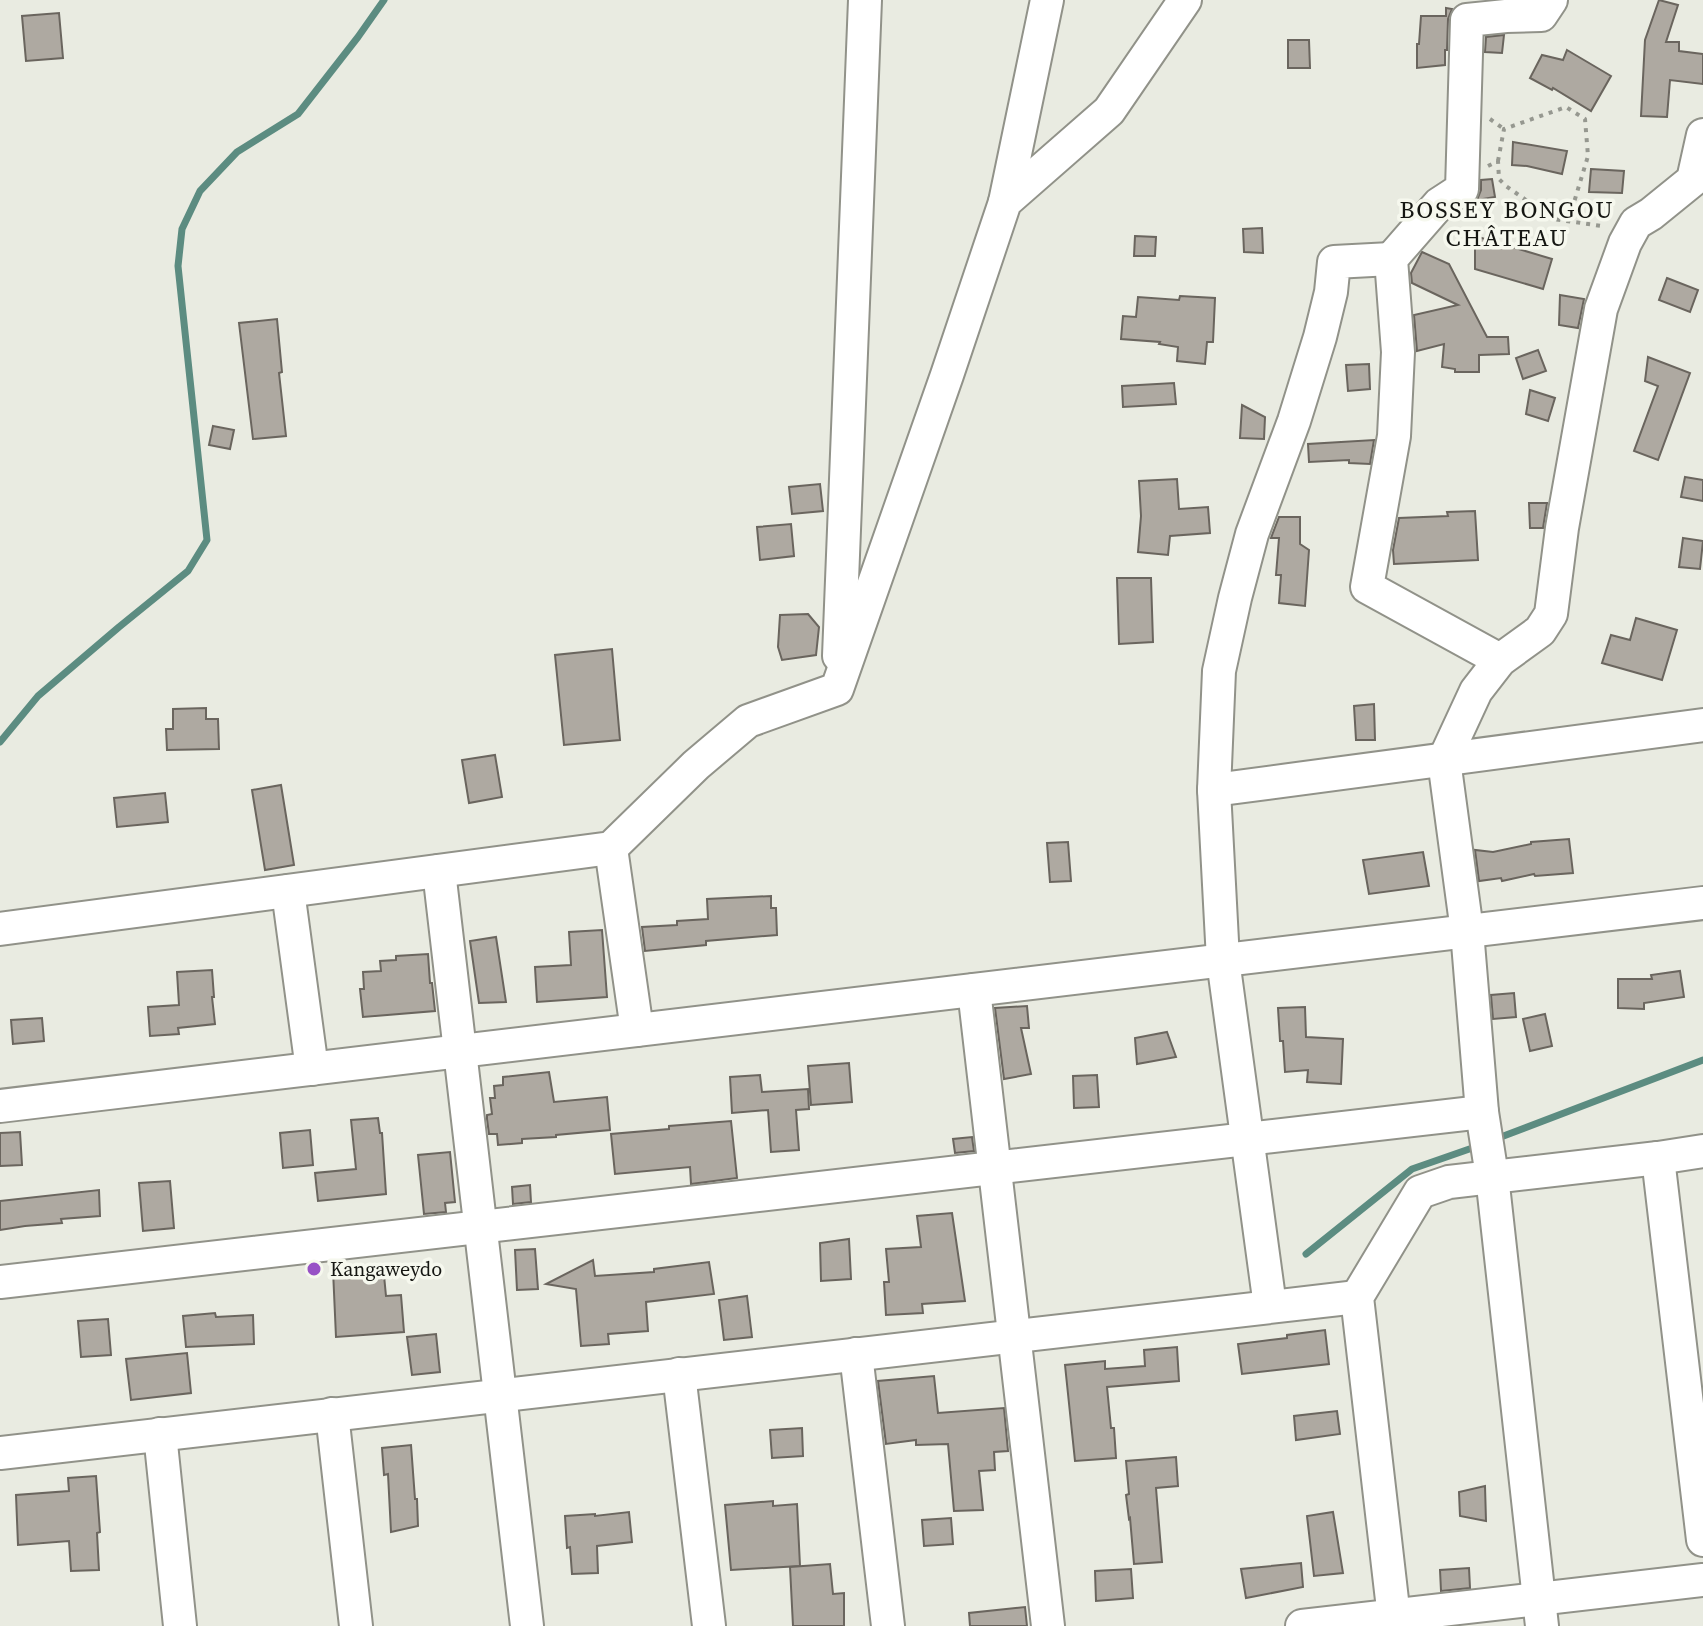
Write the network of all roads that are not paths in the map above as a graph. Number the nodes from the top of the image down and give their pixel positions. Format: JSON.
{"nodes":[{"id":1,"x":865,"y":0,"type":"edge"},
{"id":2,"x":1047,"y":0,"type":"edge"},
{"id":3,"x":1185,"y":0,"type":"edge"},
{"id":4,"x":1551,"y":0,"type":"edge"},
{"id":5,"x":1703,"y":135,"type":"edge"},
{"id":6,"x":1005,"y":202,"type":"junction"},
{"id":7,"x":1391,"y":259,"type":"junction"},
{"id":8,"x":1500,"y":660,"type":"junction"},
{"id":9,"x":837,"y":689,"type":"junction"},
{"id":10,"x":1703,"y":725,"type":"edge"},
{"id":11,"x":1444,"y":760,"type":"junction"},
{"id":12,"x":1214,"y":790,"type":"junction"},
{"id":13,"x":611,"y":848,"type":"junction"},
{"id":14,"x":439,"y":871,"type":"junction"},
{"id":15,"x":288,"y":891,"type":"junction"},
{"id":16,"x":1703,"y":903,"type":"edge"},
{"id":17,"x":0,"y":929,"type":"edge"},
{"id":18,"x":1467,"y":931,"type":"junction"},
{"id":19,"x":1223,"y":960,"type":"junction"},
{"id":20,"x":974,"y":990,"type":"junction"},
{"id":21,"x":637,"y":1030,"type":"junction"},
{"id":22,"x":460,"y":1051,"type":"junction"},
{"id":23,"x":312,"y":1069,"type":"junction"},
{"id":24,"x":0,"y":1106,"type":"edge"},
{"id":25,"x":1482,"y":1112,"type":"junction"},
{"id":26,"x":1247,"y":1139,"type":"junction"},
{"id":27,"x":1703,"y":1151,"type":"edge"},
{"id":28,"x":1658,"y":1158,"type":"junction"},
{"id":29,"x":995,"y":1167,"type":"junction"},
{"id":30,"x":1492,"y":1176,"type":"junction"},
{"id":31,"x":481,"y":1227,"type":"junction"},
{"id":32,"x":0,"y":1282,"type":"edge"},
{"id":33,"x":1357,"y":1297,"type":"junction"},
{"id":34,"x":1270,"y":1306,"type":"junction"},
{"id":35,"x":1014,"y":1335,"type":"junction"},
{"id":36,"x":856,"y":1354,"type":"junction"},
{"id":37,"x":679,"y":1374,"type":"junction"},
{"id":38,"x":500,"y":1395,"type":"junction"},
{"id":39,"x":332,"y":1414,"type":"junction"},
{"id":40,"x":160,"y":1434,"type":"junction"},
{"id":41,"x":0,"y":1453,"type":"edge"},
{"id":42,"x":1703,"y":1540,"type":"edge"},
{"id":43,"x":1703,"y":1580,"type":"edge"},
{"id":44,"x":1541,"y":1613,"type":"edge"},
{"id":45,"x":1394,"y":1621,"type":"edge"},
{"id":46,"x":180,"y":1626,"type":"edge"},
{"id":47,"x":356,"y":1626,"type":"edge"},
{"id":48,"x":527,"y":1626,"type":"edge"},
{"id":49,"x":709,"y":1626,"type":"edge"},
{"id":50,"x":888,"y":1626,"type":"edge"},
{"id":51,"x":1048,"y":1626,"type":"edge"},
{"id":52,"x":1302,"y":1626,"type":"edge"}],
"edges":[{"from":1,"to":9,"type":"street"},
{"from":2,"to":6,"type":"street"},
{"from":3,"to":6,"type":"street"},
{"from":4,"to":7,"type":"street"},
{"from":5,"to":8,"type":"street"},
{"from":6,"to":9,"type":"street"},
{"from":7,"to":8,"type":"street"},
{"from":7,"to":12,"type":"street"},
{"from":8,"to":11,"type":"street"},
{"from":9,"to":13,"type":"street"},
{"from":10,"to":11,"type":"street"},
{"from":11,"to":12,"type":"street"},
{"from":11,"to":18,"type":"street"},
{"from":12,"to":19,"type":"street"},
{"from":13,"to":14,"type":"street"},
{"from":13,"to":21,"type":"street"},
{"from":14,"to":15,"type":"street"},
{"from":14,"to":22,"type":"street"},
{"from":15,"to":17,"type":"street"},
{"from":15,"to":23,"type":"street"},
{"from":16,"to":18,"type":"street"},
{"from":18,"to":19,"type":"street"},
{"from":18,"to":25,"type":"street"},
{"from":19,"to":20,"type":"street"},
{"from":19,"to":26,"type":"street"},
{"from":20,"to":21,"type":"street"},
{"from":20,"to":29,"type":"street"},
{"from":21,"to":22,"type":"street"},
{"from":22,"to":23,"type":"street"},
{"from":22,"to":31,"type":"street"},
{"from":23,"to":24,"type":"street"},
{"from":25,"to":26,"type":"street"},
{"from":25,"to":30,"type":"street"},
{"from":26,"to":29,"type":"street"},
{"from":26,"to":34,"type":"street"},
{"from":27,"to":28,"type":"street"},
{"from":28,"to":30,"type":"street"},
{"from":28,"to":42,"type":"street"},
{"from":29,"to":31,"type":"street"},
{"from":29,"to":35,"type":"street"},
{"from":30,"to":33,"type":"street"},
{"from":30,"to":44,"type":"street"},
{"from":31,"to":32,"type":"street"},
{"from":31,"to":38,"type":"street"},
{"from":33,"to":34,"type":"street"},
{"from":33,"to":45,"type":"street"},
{"from":34,"to":35,"type":"street"},
{"from":35,"to":36,"type":"street"},
{"from":35,"to":51,"type":"street"},
{"from":36,"to":37,"type":"street"},
{"from":36,"to":50,"type":"street"},
{"from":37,"to":38,"type":"street"},
{"from":37,"to":49,"type":"street"},
{"from":38,"to":39,"type":"street"},
{"from":38,"to":48,"type":"street"},
{"from":39,"to":40,"type":"street"},
{"from":39,"to":47,"type":"street"},
{"from":40,"to":41,"type":"street"},
{"from":40,"to":46,"type":"street"},
{"from":43,"to":44,"type":"street"},
{"from":44,"to":45,"type":"street"},
{"from":45,"to":52,"type":"street"}]}
